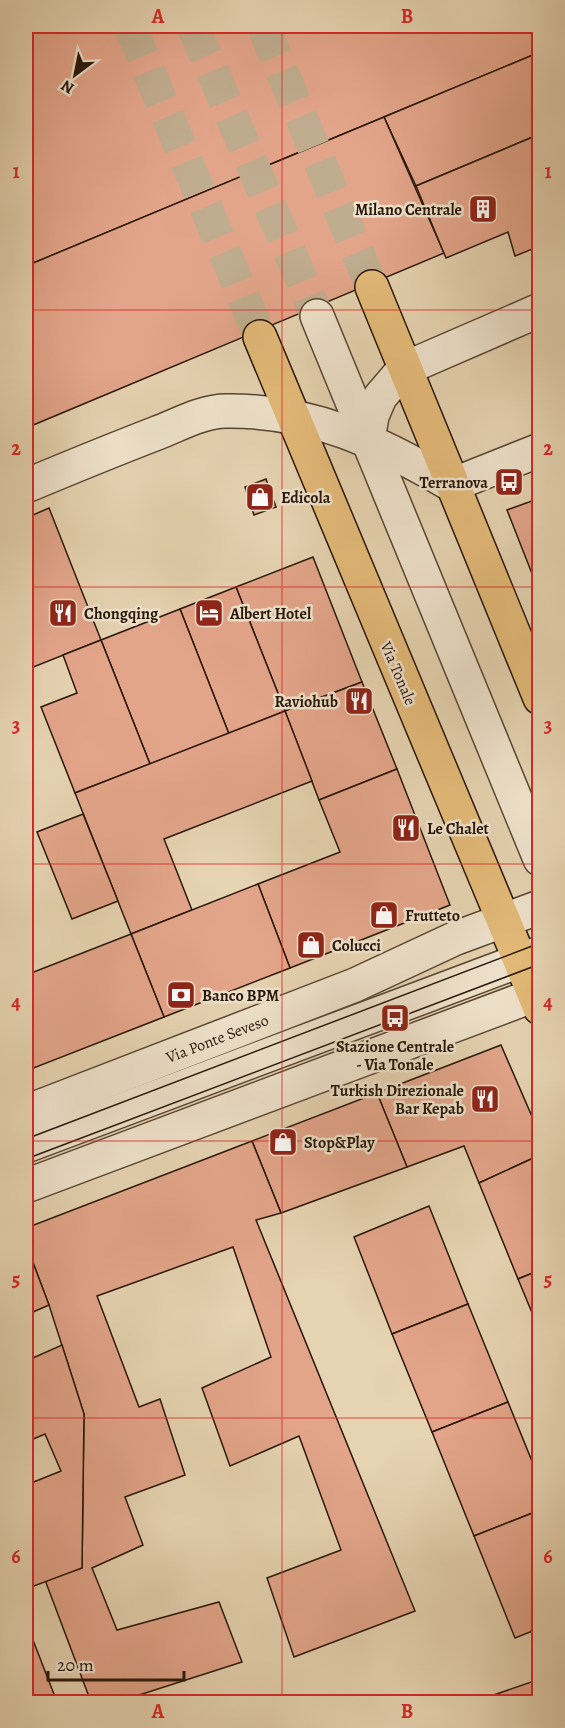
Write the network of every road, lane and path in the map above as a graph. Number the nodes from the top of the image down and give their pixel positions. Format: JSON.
{"nodes":[{"id":1,"x":372,"y":287,"type":"tunnel mouth"},
{"id":2,"x":540,"y":310,"type":"edge"},
{"id":3,"x":317,"y":316,"type":"tunnel mouth"},
{"id":4,"x":260,"y":337,"type":"tunnel mouth"},
{"id":5,"x":404,"y":369,"type":"junction"},
{"id":6,"x":293,"y":415,"type":"junction"},
{"id":7,"x":368,"y":440,"type":"junction"},
{"id":8,"x":540,"y":450,"type":"edge"},
{"id":9,"x":452,"y":485,"type":"junction"},
{"id":10,"x":26,"y":486,"type":"edge"},
{"id":11,"x":540,"y":698,"type":"edge"},
{"id":12,"x":540,"y":860,"type":"edge"},
{"id":13,"x":540,"y":907,"type":"edge"},
{"id":14,"x":503,"y":922,"type":"junction"},
{"id":15,"x":530,"y":957,"type":"edge"},
{"id":16,"x":538,"y":999,"type":"edge"},
{"id":17,"x":26,"y":1112,"type":"edge"},
{"id":18,"x":26,"y":1146,"type":"edge"},
{"id":19,"x":26,"y":1186,"type":"edge"}],
"edges":[{"from":1,"to":5,"type":"main road"},
{"from":2,"to":5,"type":"street"},
{"from":3,"to":7,"type":"street"},
{"from":4,"to":6,"type":"main road","name":"Via Tonale"},
{"from":5,"to":7,"type":"street"},
{"from":5,"to":9,"type":"main road"},
{"from":6,"to":7,"type":"street"},
{"from":6,"to":10,"type":"street"},
{"from":6,"to":14,"type":"main road","name":"Via Tonale"},
{"from":7,"to":9,"type":"street"},
{"from":7,"to":12,"type":"street"},
{"from":8,"to":9,"type":"street"},
{"from":9,"to":11,"type":"main road"},
{"from":13,"to":14,"type":"street","name":"Via Ponte Seveso"},
{"from":14,"to":15,"type":"main road","name":"Via Tonale"},
{"from":14,"to":17,"type":"street","name":"Via Ponte Seveso"},
{"from":15,"to":16,"type":"main road","name":"Via Tonale"},
{"from":15,"to":18,"type":"street","name":"Via Ponte Seveso"},
{"from":16,"to":19,"type":"street"}]}
